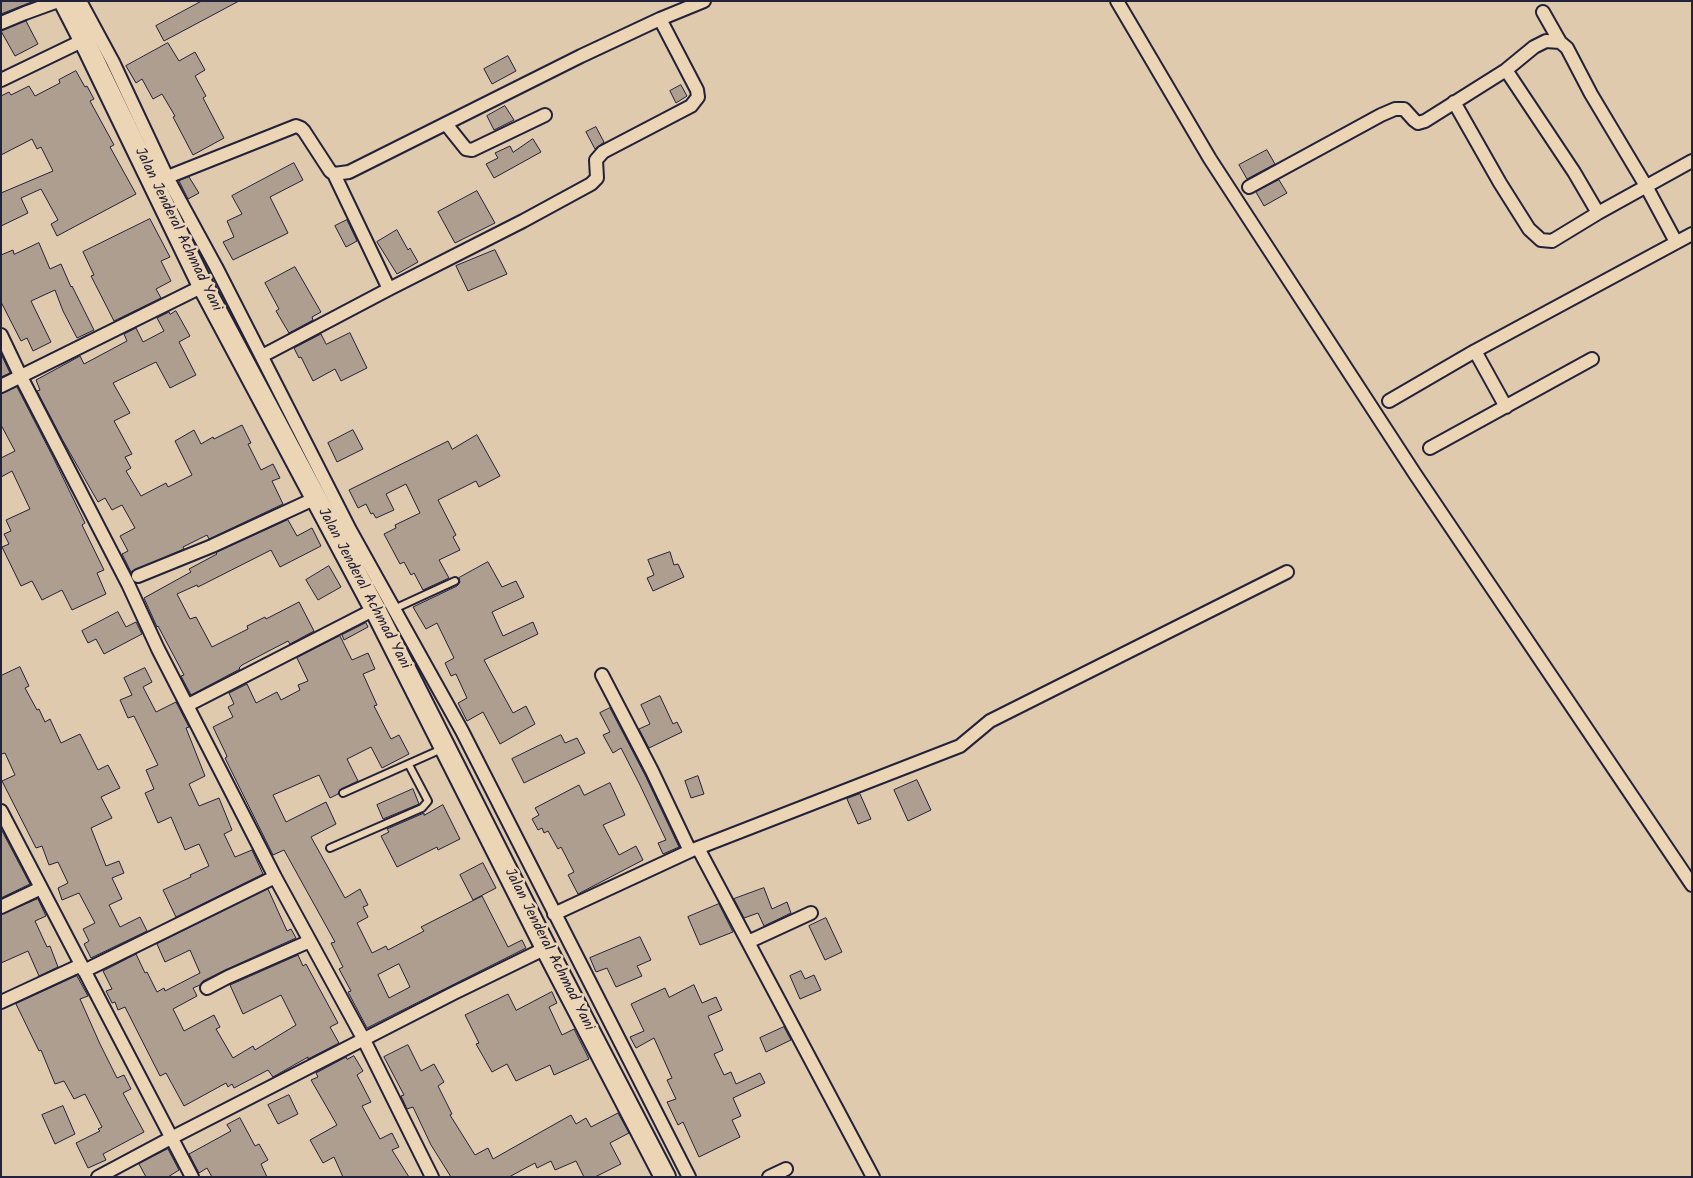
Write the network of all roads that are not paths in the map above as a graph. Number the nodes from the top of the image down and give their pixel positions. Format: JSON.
{"nodes":[{"id":1,"x":58,"y":1,"type":"edge"},
{"id":2,"x":64,"y":1,"type":"edge"},
{"id":3,"x":80,"y":1,"type":"edge"},
{"id":4,"x":704,"y":1,"type":"edge"},
{"id":5,"x":1117,"y":1,"type":"edge"},
{"id":6,"x":1543,"y":12,"type":"dead end"},
{"id":7,"x":660,"y":19,"type":"junction"},
{"id":8,"x":1,"y":23,"type":"edge"},
{"id":9,"x":84,"y":40,"type":"junction"},
{"id":10,"x":1560,"y":42,"type":"junction"},
{"id":11,"x":1506,"y":70,"type":"junction"},
{"id":12,"x":1,"y":80,"type":"edge"},
{"id":13,"x":1454,"y":102,"type":"junction"},
{"id":14,"x":545,"y":116,"type":"dead end"},
{"id":15,"x":446,"y":124,"type":"junction"},
{"id":16,"x":1692,"y":161,"type":"edge"},
{"id":17,"x":334,"y":174,"type":"junction"},
{"id":18,"x":160,"y":180,"type":"junction"},
{"id":19,"x":1646,"y":186,"type":"junction"},
{"id":20,"x":1249,"y":187,"type":"dead end"},
{"id":21,"x":1598,"y":213,"type":"junction"},
{"id":22,"x":1692,"y":234,"type":"edge"},
{"id":23,"x":1676,"y":242,"type":"junction"},
{"id":24,"x":203,"y":286,"type":"junction"},
{"id":25,"x":389,"y":288,"type":"junction"},
{"id":26,"x":1,"y":335,"type":"edge"},
{"id":27,"x":1476,"y":351,"type":"junction"},
{"id":28,"x":262,"y":356,"type":"junction"},
{"id":29,"x":1592,"y":359,"type":"dead end"},
{"id":30,"x":21,"y":377,"type":"junction"},
{"id":31,"x":1,"y":386,"type":"edge"},
{"id":32,"x":1389,"y":401,"type":"dead end"},
{"id":33,"x":1506,"y":407,"type":"junction"},
{"id":34,"x":1430,"y":448,"type":"dead end"},
{"id":35,"x":316,"y":498,"type":"junction"},
{"id":36,"x":1287,"y":572,"type":"dead end"},
{"id":37,"x":138,"y":576,"type":"dead end"},
{"id":38,"x":455,"y":581,"type":"dead end"},
{"id":39,"x":384,"y":609,"type":"junction"},
{"id":40,"x":602,"y":676,"type":"dead end"},
{"id":41,"x":188,"y":705,"type":"junction"},
{"id":42,"x":445,"y":748,"type":"junction"},
{"id":43,"x":409,"y":765,"type":"junction"},
{"id":44,"x":343,"y":793,"type":"dead end"},
{"id":45,"x":1,"y":811,"type":"edge"},
{"id":46,"x":330,"y":848,"type":"dead end"},
{"id":47,"x":694,"y":849,"type":"junction"},
{"id":48,"x":275,"y":877,"type":"junction"},
{"id":49,"x":1692,"y":885,"type":"edge"},
{"id":50,"x":41,"y":888,"type":"junction"},
{"id":51,"x":1,"y":907,"type":"edge"},
{"id":52,"x":811,"y":913,"type":"dead end"},
{"id":53,"x":554,"y":914,"type":"junction"},
{"id":54,"x":310,"y":941,"type":"junction"},
{"id":55,"x":748,"y":942,"type":"junction"},
{"id":56,"x":546,"y":948,"type":"junction"},
{"id":57,"x":82,"y":968,"type":"junction"},
{"id":58,"x":207,"y":988,"type":"dead end"},
{"id":59,"x":1,"y":1002,"type":"edge"},
{"id":60,"x":364,"y":1040,"type":"junction"},
{"id":61,"x":171,"y":1138,"type":"junction"},
{"id":62,"x":786,"y":1169,"type":"dead end"},
{"id":63,"x":98,"y":1177,"type":"edge"},
{"id":64,"x":192,"y":1177,"type":"edge"},
{"id":65,"x":432,"y":1177,"type":"edge"},
{"id":66,"x":665,"y":1177,"type":"edge"},
{"id":67,"x":689,"y":1177,"type":"edge"},
{"id":68,"x":769,"y":1177,"type":"edge"},
{"id":69,"x":873,"y":1177,"type":"edge"}],
"edges":[{"from":1,"to":8,"type":"street"},
{"from":2,"to":9,"type":"main road","name":"Jalan Jenderal Achmad Yani"},
{"from":3,"to":18,"type":"street"},
{"from":4,"to":7,"type":"street"},
{"from":5,"to":49,"type":"street"},
{"from":6,"to":10,"type":"street"},
{"from":7,"to":15,"type":"street"},
{"from":7,"to":25,"type":"street"},
{"from":9,"to":12,"type":"street"},
{"from":9,"to":18,"type":"main road","name":"Jalan Jenderal Achmad Yani"},
{"from":10,"to":11,"type":"street"},
{"from":10,"to":19,"type":"street"},
{"from":11,"to":13,"type":"street"},
{"from":11,"to":21,"type":"street"},
{"from":13,"to":20,"type":"street"},
{"from":13,"to":21,"type":"street"},
{"from":14,"to":15,"type":"street"},
{"from":15,"to":17,"type":"street"},
{"from":16,"to":19,"type":"street"},
{"from":17,"to":18,"type":"street"},
{"from":17,"to":25,"type":"street"},
{"from":18,"to":24,"type":"main road","name":"Jalan Jenderal Achmad Yani"},
{"from":18,"to":28,"type":"street"},
{"from":19,"to":21,"type":"street"},
{"from":19,"to":23,"type":"street"},
{"from":22,"to":23,"type":"street"},
{"from":23,"to":27,"type":"street"},
{"from":24,"to":30,"type":"street"},
{"from":24,"to":35,"type":"main road","name":"Jalan Jenderal Achmad Yani"},
{"from":25,"to":28,"type":"street"},
{"from":26,"to":30,"type":"street"},
{"from":27,"to":32,"type":"street"},
{"from":27,"to":33,"type":"street"},
{"from":28,"to":39,"type":"street"},
{"from":29,"to":33,"type":"street"},
{"from":30,"to":31,"type":"street"},
{"from":30,"to":41,"type":"street"},
{"from":33,"to":34,"type":"street"},
{"from":35,"to":37,"type":"street"},
{"from":35,"to":39,"type":"main road","name":"Jalan Jenderal Achmad Yani"},
{"from":36,"to":47,"type":"street"},
{"from":38,"to":39,"type":"lane"},
{"from":39,"to":41,"type":"street"},
{"from":39,"to":42,"type":"main road","name":"Jalan Jenderal Achmad Yani"},
{"from":39,"to":53,"type":"street"},
{"from":40,"to":47,"type":"street"},
{"from":41,"to":48,"type":"street"},
{"from":42,"to":43,"type":"lane"},
{"from":42,"to":56,"type":"main road","name":"Jalan Jenderal Achmad Yani"},
{"from":43,"to":44,"type":"lane"},
{"from":43,"to":46,"type":"lane"},
{"from":45,"to":50,"type":"street"},
{"from":47,"to":53,"type":"street"},
{"from":47,"to":55,"type":"street"},
{"from":48,"to":54,"type":"street"},
{"from":48,"to":57,"type":"street"},
{"from":50,"to":51,"type":"street"},
{"from":50,"to":57,"type":"street"},
{"from":52,"to":55,"type":"street"},
{"from":53,"to":67,"type":"street"},
{"from":54,"to":58,"type":"street"},
{"from":54,"to":60,"type":"street"},
{"from":55,"to":69,"type":"street"},
{"from":56,"to":60,"type":"street"},
{"from":56,"to":66,"type":"main road","name":"Jalan Jenderal Achmad Yani"},
{"from":57,"to":59,"type":"street"},
{"from":57,"to":61,"type":"street"},
{"from":60,"to":61,"type":"street"},
{"from":60,"to":65,"type":"street"},
{"from":61,"to":63,"type":"street"},
{"from":61,"to":64,"type":"street"},
{"from":62,"to":68,"type":"street"}]}
